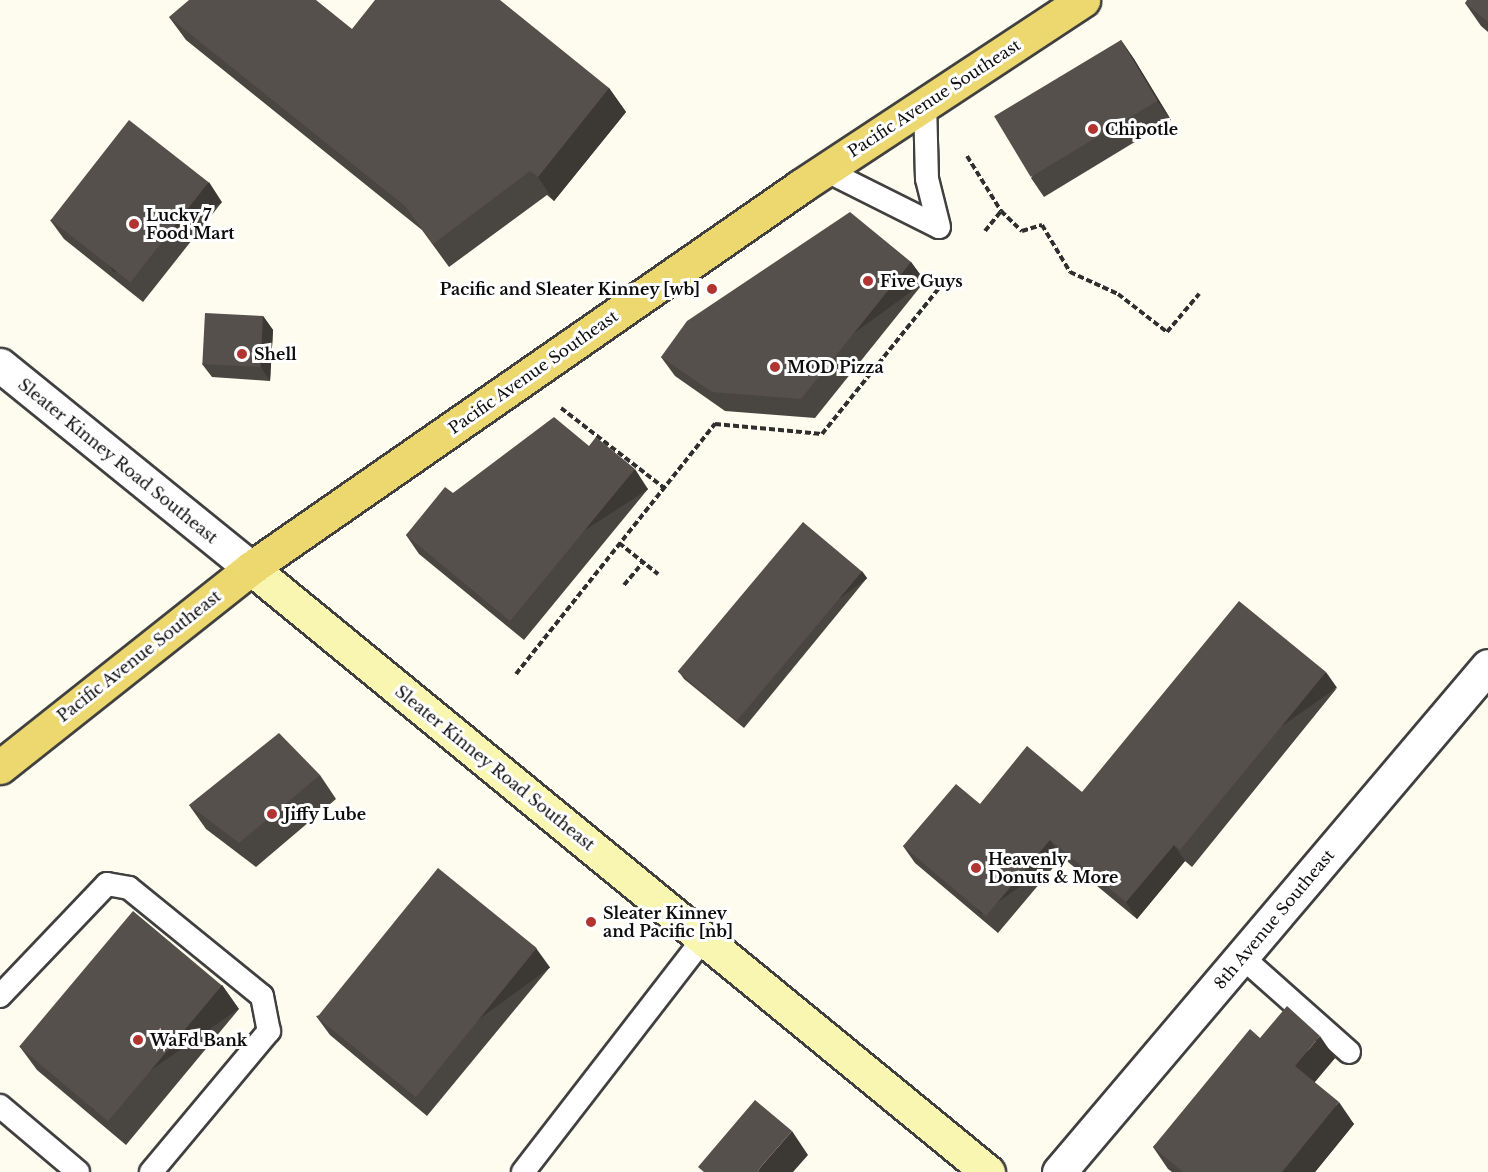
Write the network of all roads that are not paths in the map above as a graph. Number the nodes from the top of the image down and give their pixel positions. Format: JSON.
{"nodes":[{"id":1,"x":1083,"y":0,"type":"edge"},
{"id":2,"x":925,"y":104,"type":"junction"},
{"id":3,"x":825,"y":170,"type":"junction"},
{"id":4,"x":0,"y":365,"type":"edge"},
{"id":5,"x":251,"y":568,"type":"junction"},
{"id":6,"x":1488,"y":666,"type":"edge"},
{"id":7,"x":0,"y":766,"type":"edge"},
{"id":8,"x":704,"y":939,"type":"junction"},
{"id":9,"x":1242,"y":957,"type":"junction"},
{"id":10,"x":0,"y":996,"type":"edge"},
{"id":11,"x":1349,"y":1052,"type":"dead end"},
{"id":12,"x":0,"y":1106,"type":"edge"},
{"id":13,"x":78,"y":1172,"type":"edge"},
{"id":14,"x":151,"y":1172,"type":"edge"},
{"id":15,"x":523,"y":1172,"type":"edge"},
{"id":16,"x":988,"y":1172,"type":"edge"},
{"id":17,"x":1059,"y":1172,"type":"edge"}],
"edges":[{"from":1,"to":2,"type":"main road","name":"Pacific Avenue Southeast"},
{"from":2,"to":3,"type":"main road","name":"Pacific Avenue Southeast"},
{"from":2,"to":3,"type":"lane"},
{"from":3,"to":5,"type":"main road","name":"Pacific Avenue Southeast"},
{"from":4,"to":5,"type":"street","name":"Sleater Kinney Road Southeast"},
{"from":5,"to":7,"type":"main road","name":"Pacific Avenue Southeast"},
{"from":5,"to":8,"type":"main road","name":"Sleater Kinney Road Southeast"},
{"from":6,"to":9,"type":"street","name":"8th Avenue Southeast"},
{"from":8,"to":15,"type":"lane"},
{"from":8,"to":16,"type":"main road","name":"Sleater Kinney Road Southeast"},
{"from":9,"to":11,"type":"lane"},
{"from":9,"to":17,"type":"street","name":"8th Avenue Southeast"},
{"from":10,"to":14,"type":"lane"},
{"from":12,"to":13,"type":"lane"}]}
